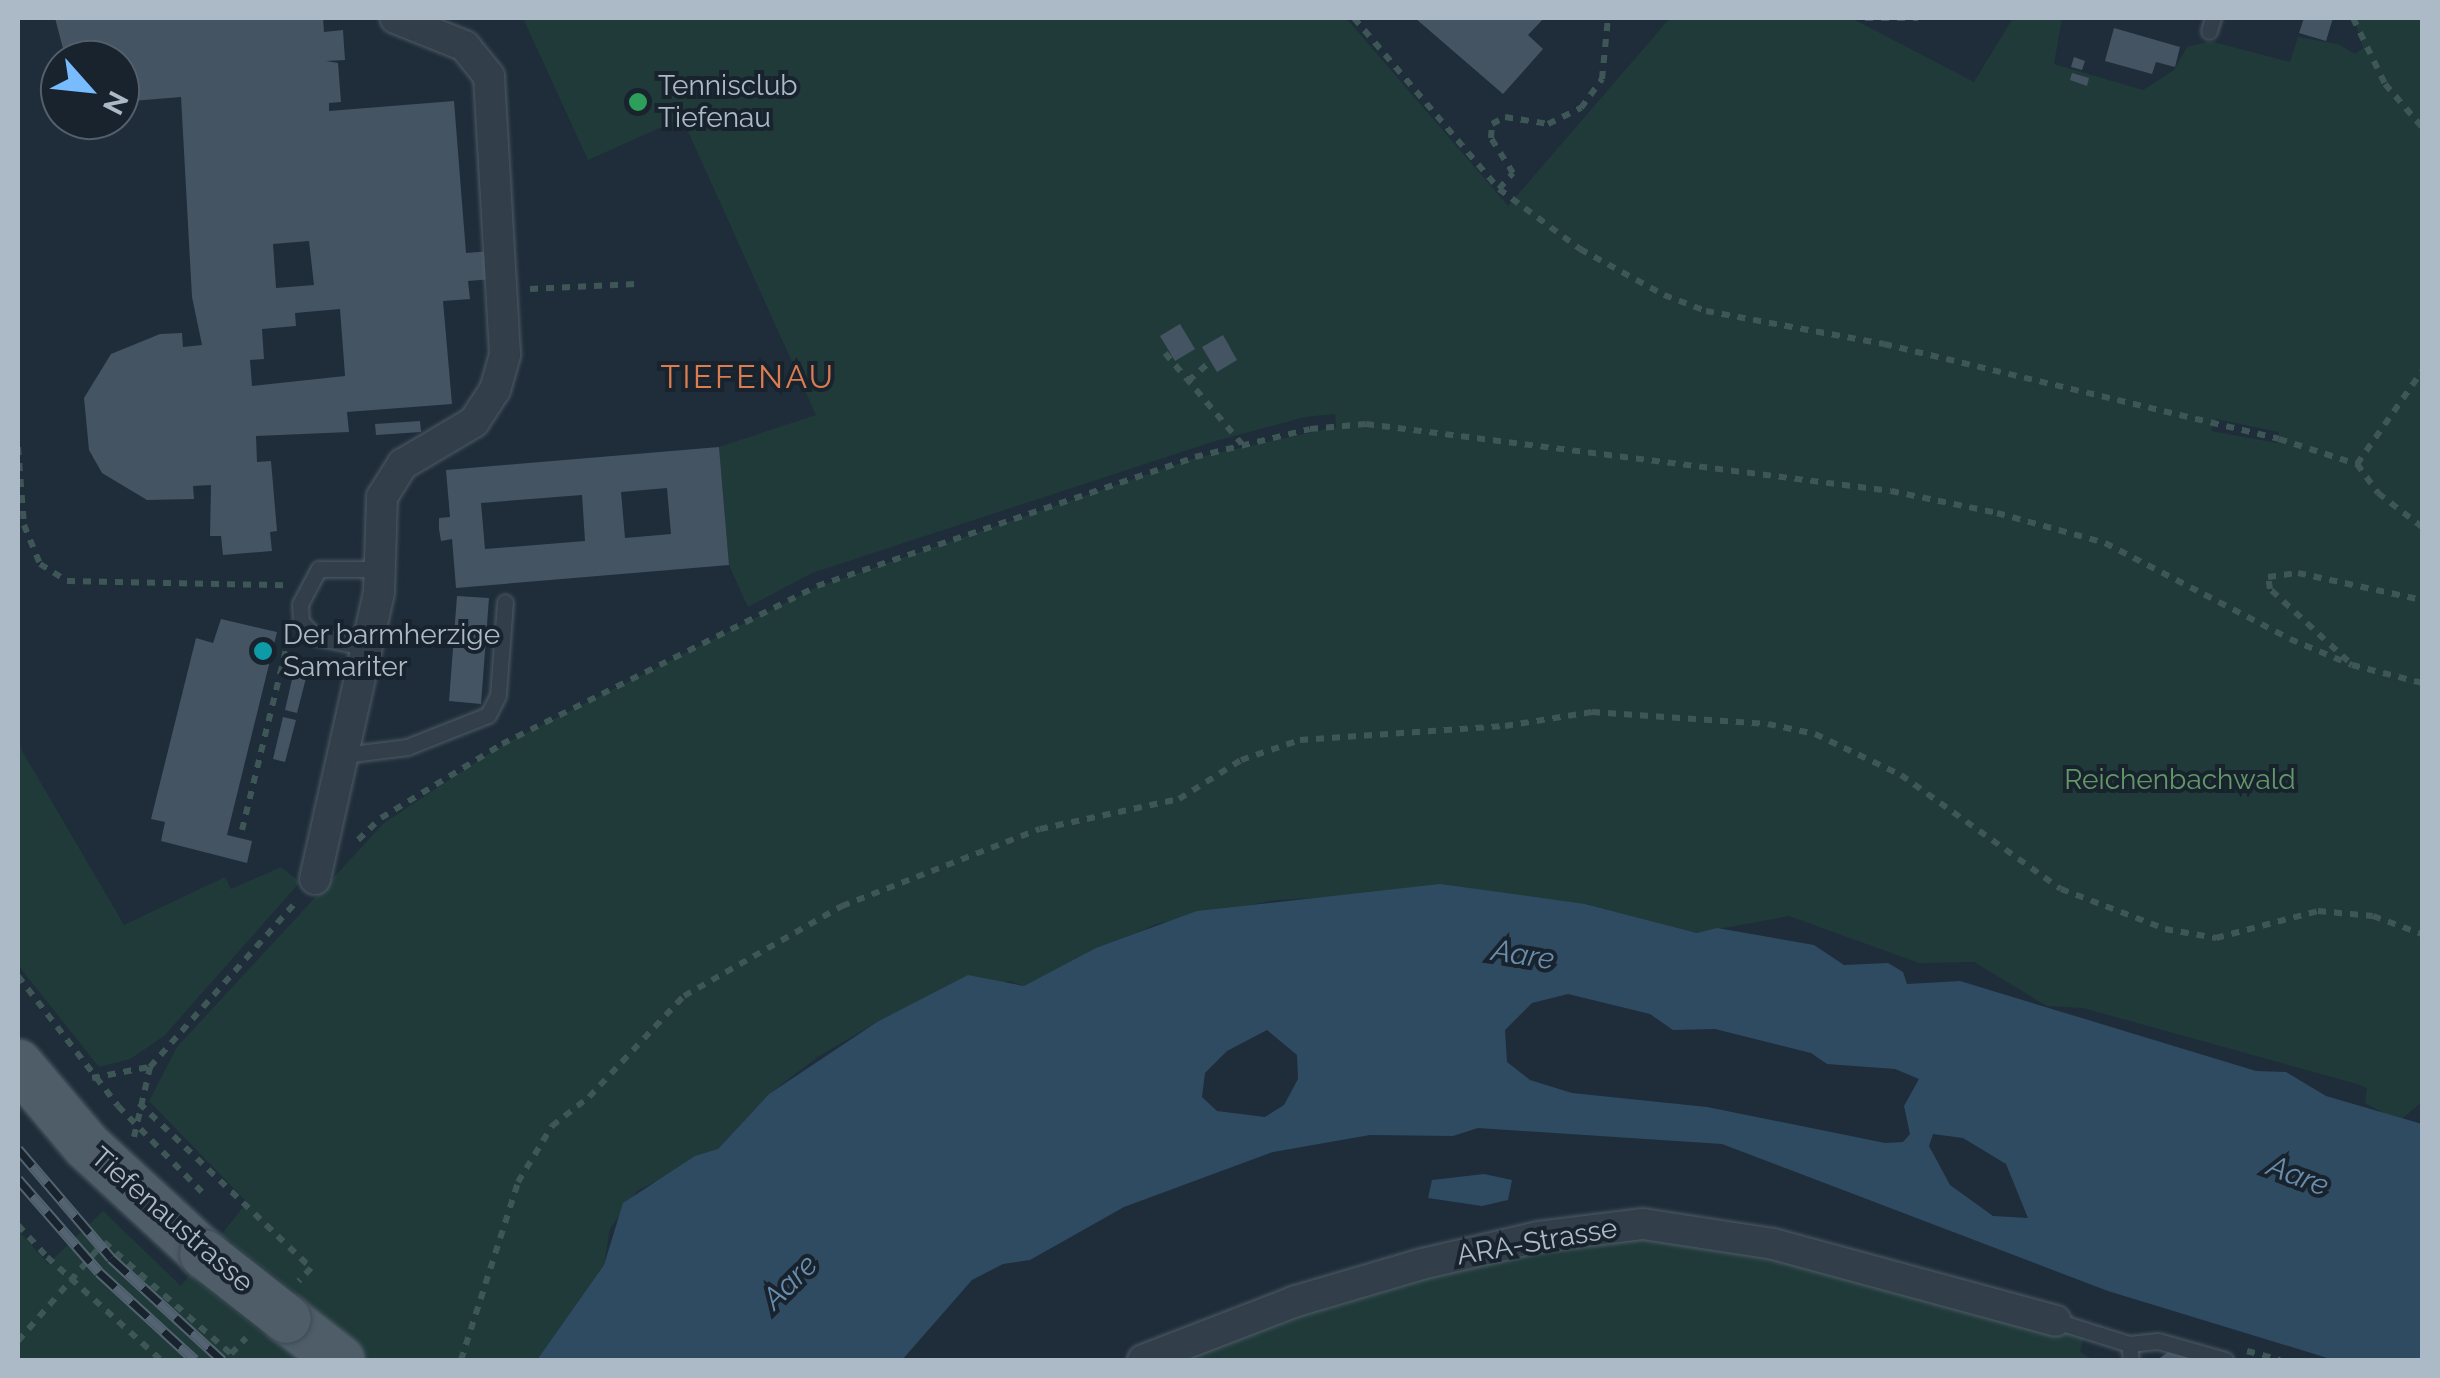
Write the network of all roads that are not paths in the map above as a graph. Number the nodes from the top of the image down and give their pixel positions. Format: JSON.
{"nodes":[{"id":1,"x":394,"y":18,"type":"edge"},
{"id":2,"x":381,"y":568,"type":"junction"},
{"id":3,"x":505,"y":602,"type":"dead end"},
{"id":4,"x":369,"y":648,"type":"junction"},
{"id":5,"x":344,"y":755,"type":"junction"},
{"id":6,"x":316,"y":879,"type":"road end"},
{"id":7,"x":18,"y":1064,"type":"edge"},
{"id":8,"x":2056,"y":1321,"type":"joint"},
{"id":9,"x":2130,"y":1352,"type":"edge"},
{"id":10,"x":340,"y":1360,"type":"edge"},
{"id":11,"x":1142,"y":1360,"type":"edge"},
{"id":12,"x":2226,"y":1360,"type":"edge"}],
"edges":[{"from":1,"to":2,"type":"street"},
{"from":2,"to":4,"type":"street"},
{"from":2,"to":4,"type":"lane"},
{"from":3,"to":5,"type":"lane"},
{"from":4,"to":5,"type":"street"},
{"from":5,"to":6,"type":"street"},
{"from":7,"to":10,"type":"main road","name":"Tiefenaustrasse","bridge":true},
{"from":8,"to":9,"type":"lane"},
{"from":8,"to":11,"type":"street","name":"ARA-Strasse"},
{"from":9,"to":12,"type":"lane"}]}
